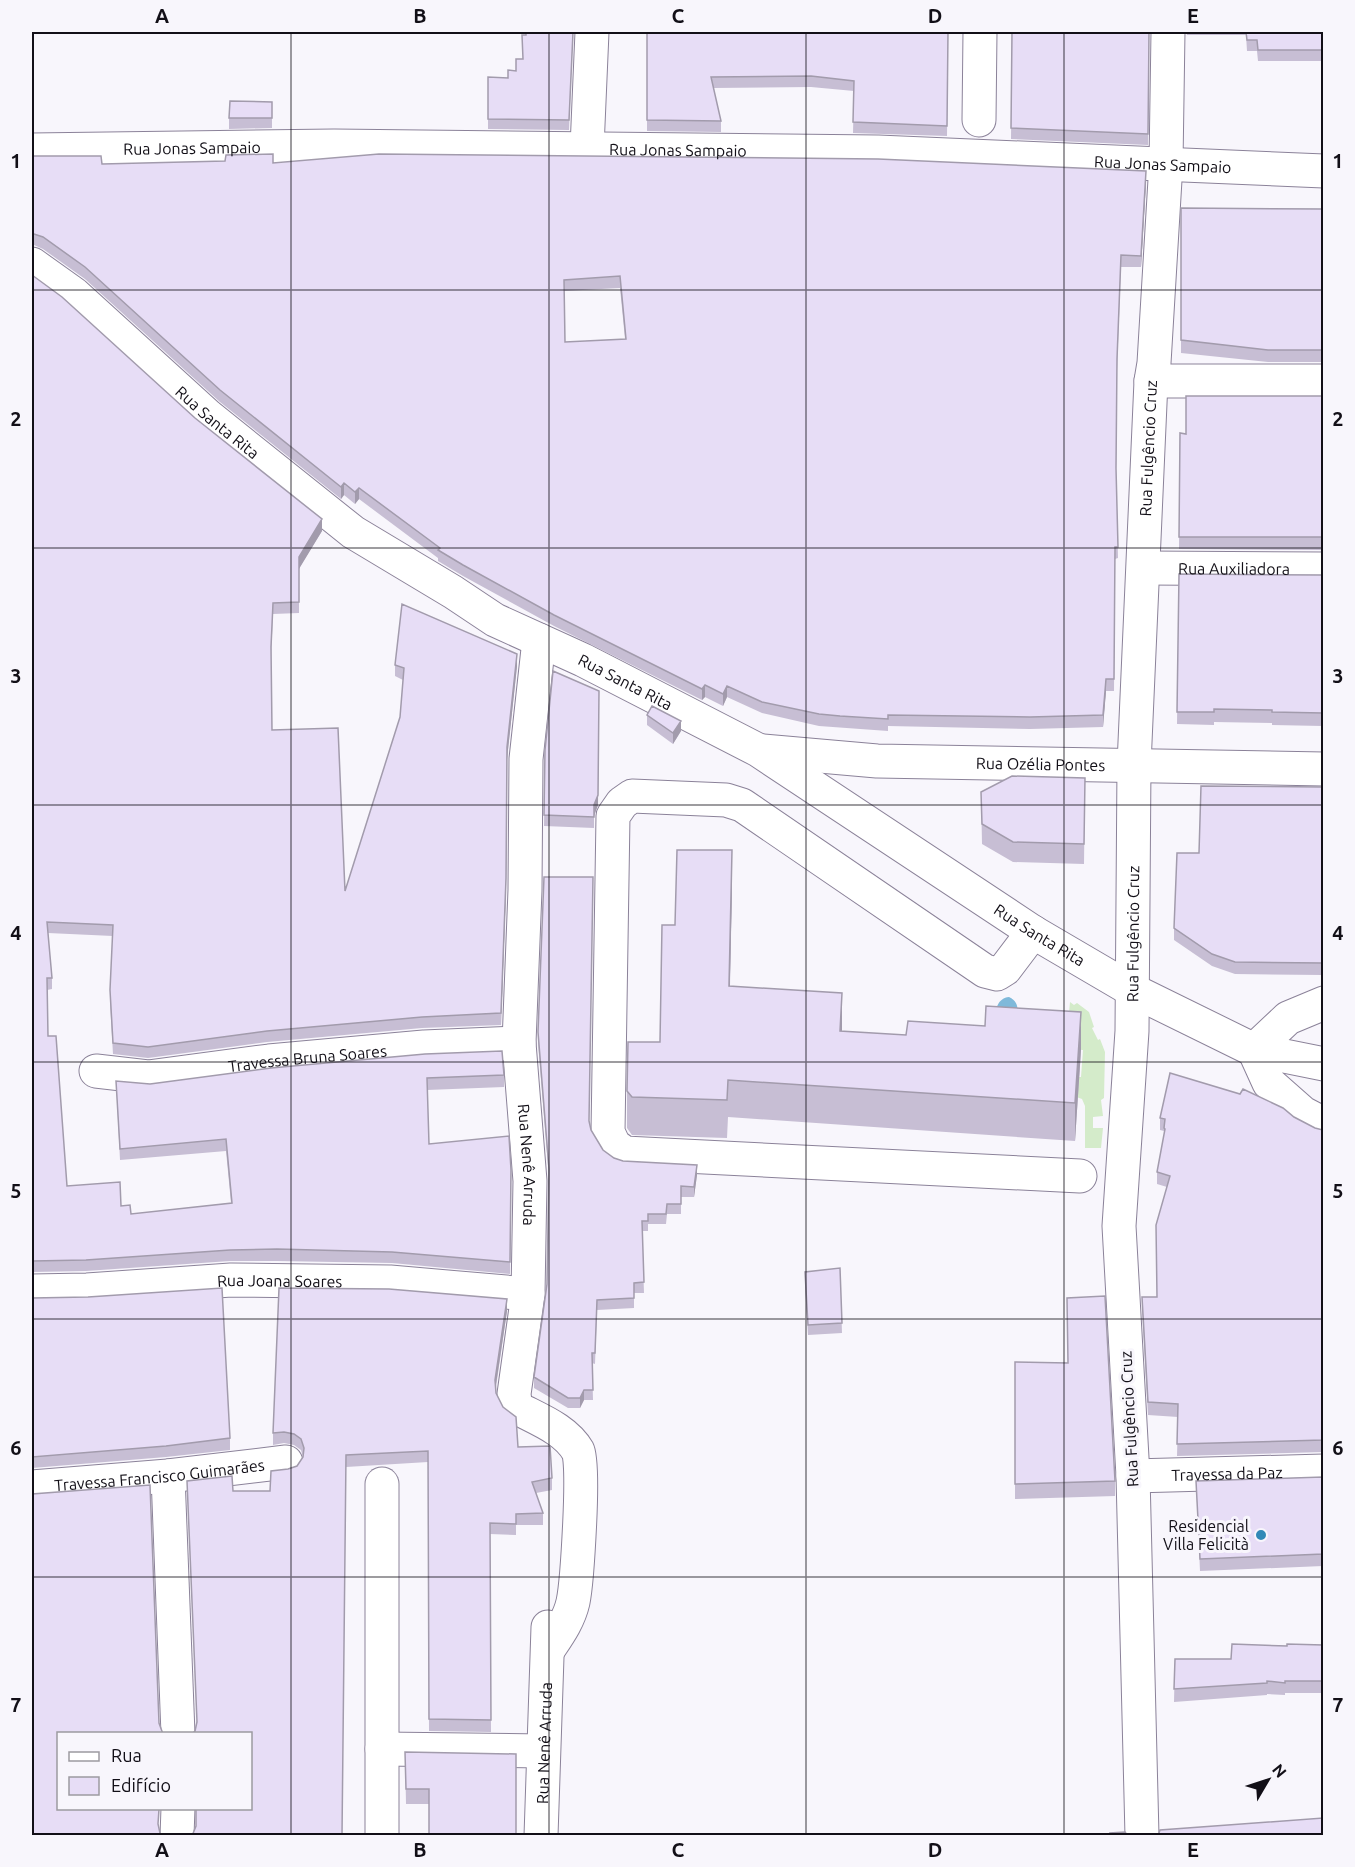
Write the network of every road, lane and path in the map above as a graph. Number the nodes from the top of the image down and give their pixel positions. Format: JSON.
{"nodes":[{"id":1,"x":592,"y":32,"type":"edge"},
{"id":2,"x":980,"y":32,"type":"edge"},
{"id":3,"x":1168,"y":32,"type":"edge"},
{"id":4,"x":979,"y":120,"type":"dead end"},
{"id":5,"x":587,"y":148,"type":"junction"},
{"id":6,"x":32,"y":150,"type":"edge"},
{"id":7,"x":1166,"y":163,"type":"junction"},
{"id":8,"x":1323,"y":171,"type":"edge"},
{"id":9,"x":32,"y":264,"type":"edge"},
{"id":10,"x":1151,"y":381,"type":"junction"},
{"id":11,"x":1323,"y":381,"type":"edge"},
{"id":12,"x":1144,"y":568,"type":"junction"},
{"id":13,"x":1323,"y":569,"type":"edge"},
{"id":14,"x":539,"y":640,"type":"junction"},
{"id":15,"x":758,"y":750,"type":"junction"},
{"id":16,"x":1134,"y":765,"type":"junction"},
{"id":17,"x":1323,"y":769,"type":"edge"},
{"id":18,"x":1033,"y":932,"type":"junction"},
{"id":19,"x":1132,"y":990,"type":"junction"},
{"id":20,"x":1323,"y":1003,"type":"edge"},
{"id":21,"x":519,"y":1043,"type":"junction"},
{"id":22,"x":1254,"y":1050,"type":"junction"},
{"id":23,"x":1323,"y":1064,"type":"edge"},
{"id":24,"x":96,"y":1071,"type":"dead end"},
{"id":25,"x":1323,"y":1124,"type":"edge"},
{"id":26,"x":1080,"y":1176,"type":"dead end"},
{"id":27,"x":32,"y":1291,"type":"edge"},
{"id":28,"x":528,"y":1294,"type":"junction"},
{"id":29,"x":286,"y":1462,"type":"dead end"},
{"id":30,"x":1323,"y":1471,"type":"edge"},
{"id":31,"x":168,"y":1476,"type":"junction"},
{"id":32,"x":1133,"y":1476,"type":"junction"},
{"id":33,"x":382,"y":1485,"type":"dead end"},
{"id":34,"x":32,"y":1487,"type":"edge"},
{"id":35,"x":548,"y":1604,"type":"dead end"},
{"id":36,"x":548,"y":1650,"type":"junction"},
{"id":37,"x":178,"y":1732,"type":"edge"},
{"id":38,"x":382,"y":1749,"type":"junction"},
{"id":39,"x":543,"y":1751,"type":"junction"},
{"id":40,"x":178,"y":1810,"type":"edge"},
{"id":41,"x":177,"y":1836,"type":"edge"},
{"id":42,"x":382,"y":1836,"type":"edge"},
{"id":43,"x":541,"y":1836,"type":"edge"},
{"id":44,"x":1142,"y":1836,"type":"edge"}],
"edges":[{"from":1,"to":5,"type":"street"},
{"from":2,"to":4,"type":"street"},
{"from":3,"to":7,"type":"street","name":"Rua Fulgêncio Cruz"},
{"from":5,"to":6,"type":"street","name":"Rua Jonas Sampaio"},
{"from":5,"to":7,"type":"street","name":"Rua Jonas Sampaio"},
{"from":7,"to":8,"type":"street","name":"Rua Jonas Sampaio"},
{"from":7,"to":10,"type":"street","name":"Rua Fulgêncio Cruz"},
{"from":9,"to":14,"type":"street","name":"Rua Santa Rita"},
{"from":10,"to":11,"type":"street"},
{"from":10,"to":12,"type":"street","name":"Rua Fulgêncio Cruz"},
{"from":12,"to":13,"type":"street","name":"Rua Auxiliadora"},
{"from":12,"to":16,"type":"street","name":"Rua Fulgêncio Cruz"},
{"from":14,"to":15,"type":"street","name":"Rua Santa Rita"},
{"from":14,"to":21,"type":"street","name":"Rua Nenê Arruda"},
{"from":15,"to":16,"type":"street","name":"Rua Ozélia Pontes"},
{"from":15,"to":18,"type":"street","name":"Rua Santa Rita"},
{"from":16,"to":17,"type":"street","name":"Rua Ozélia Pontes"},
{"from":16,"to":19,"type":"street","name":"Rua Fulgêncio Cruz"},
{"from":18,"to":19,"type":"street","name":"Rua Santa Rita"},
{"from":18,"to":26,"type":"street"},
{"from":19,"to":22,"type":"street","name":"Rua Santa Rita"},
{"from":19,"to":32,"type":"street","name":"Rua Fulgêncio Cruz"},
{"from":20,"to":22,"type":"street"},
{"from":21,"to":24,"type":"street","name":"Travessa Bruna Soares"},
{"from":21,"to":28,"type":"street","name":"Rua Nenê Arruda"},
{"from":22,"to":23,"type":"street","name":"Rua Santa Rita"},
{"from":22,"to":25,"type":"street"},
{"from":27,"to":28,"type":"street","name":"Rua Joana Soares"},
{"from":28,"to":36,"type":"street","name":"Rua Nenê Arruda"},
{"from":29,"to":31,"type":"street","name":"Travessa Francisco Guimarães"},
{"from":30,"to":32,"type":"street","name":"Travessa da Paz"},
{"from":31,"to":34,"type":"street","name":"Travessa Francisco Guimarães"},
{"from":31,"to":37,"type":"street"},
{"from":32,"to":44,"type":"street","name":"Rua Fulgêncio Cruz"},
{"from":33,"to":38,"type":"street"},
{"from":35,"to":36,"type":"street","name":"Rua Nenê Arruda"},
{"from":36,"to":39,"type":"street","name":"Rua Nenê Arruda"},
{"from":38,"to":39,"type":"street"},
{"from":38,"to":42,"type":"street"},
{"from":39,"to":43,"type":"street","name":"Rua Nenê Arruda"},
{"from":40,"to":41,"type":"street"}]}
